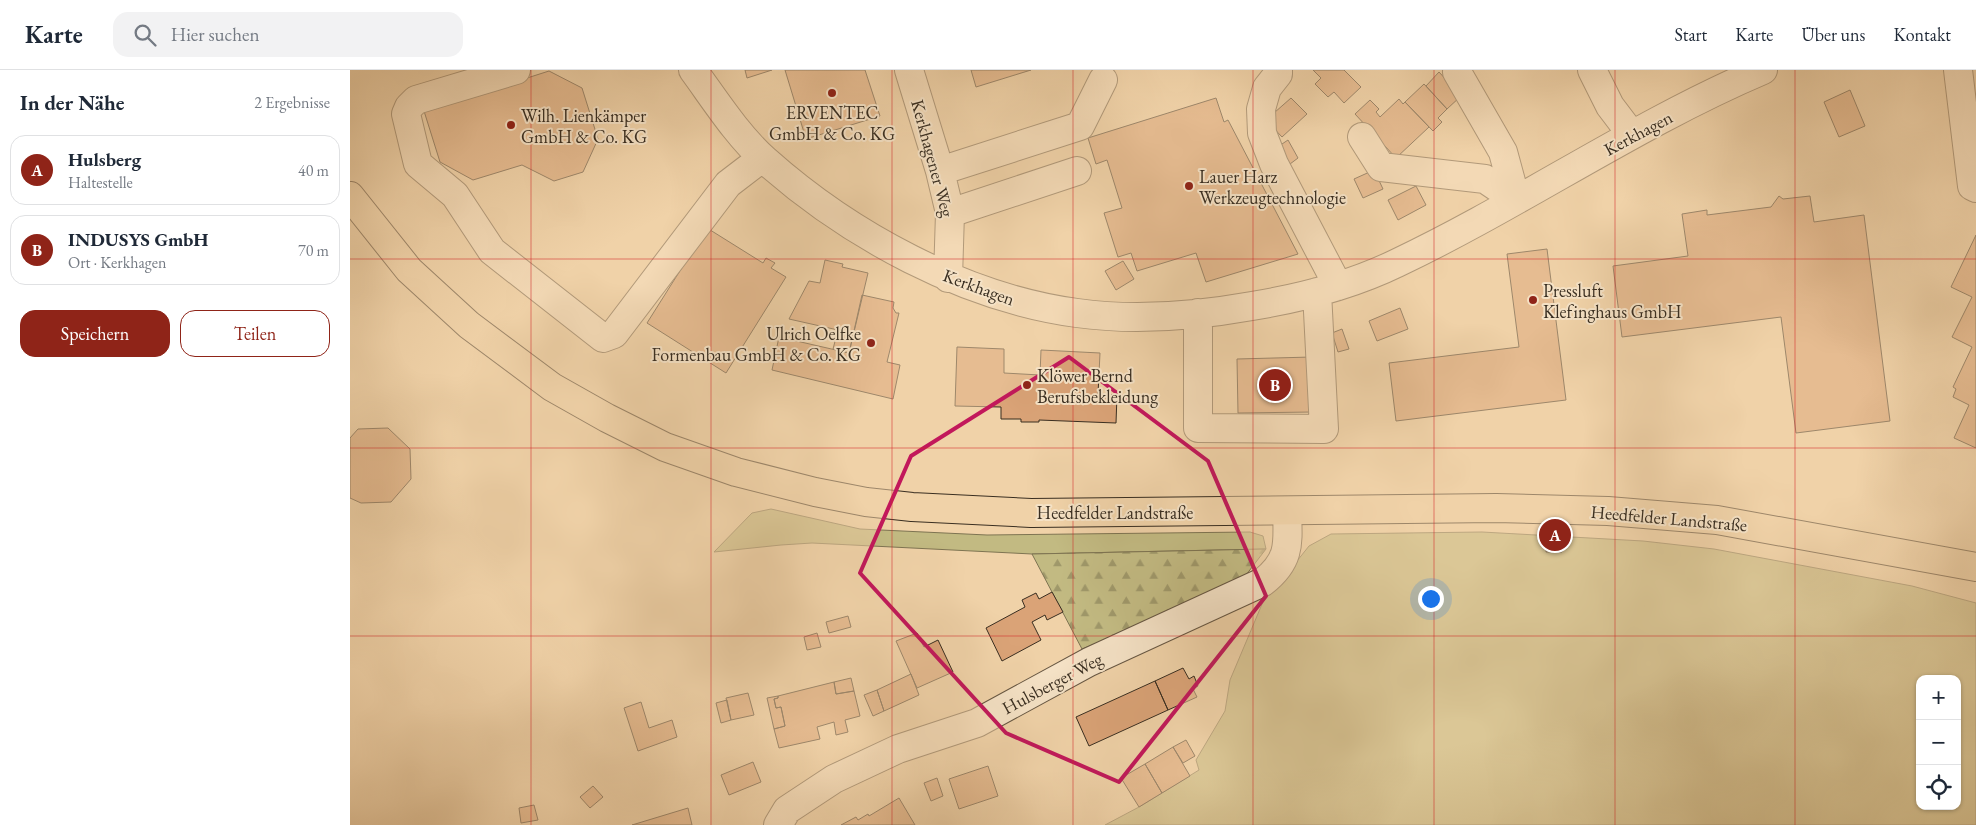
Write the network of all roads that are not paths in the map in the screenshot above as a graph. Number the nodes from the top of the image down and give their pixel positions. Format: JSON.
{"nodes":[{"id":1,"x":516,"y":70,"type":"edge"},
{"id":2,"x":693,"y":70,"type":"edge"},
{"id":3,"x":909,"y":70,"type":"edge"},
{"id":4,"x":1278,"y":70,"type":"edge"},
{"id":5,"x":1592,"y":70,"type":"edge"},
{"id":6,"x":1763,"y":70,"type":"edge"},
{"id":7,"x":1958,"y":70,"type":"edge"},
{"id":8,"x":1457,"y":72,"type":"dead end"},
{"id":9,"x":1103,"y":80,"type":"dead end"},
{"id":10,"x":1362,"y":136,"type":"dead end"},
{"id":11,"x":1632,"y":136,"type":"junction"},
{"id":12,"x":762,"y":158,"type":"junction"},
{"id":13,"x":940,"y":171,"type":"junction"},
{"id":14,"x":1077,"y":171,"type":"dead end"},
{"id":15,"x":1976,"y":188,"type":"edge"},
{"id":16,"x":350,"y":196,"type":"edge"},
{"id":17,"x":1516,"y":200,"type":"junction"},
{"id":18,"x":950,"y":213,"type":"junction"},
{"id":19,"x":948,"y":278,"type":"junction"},
{"id":20,"x":1328,"y":289,"type":"junction"},
{"id":21,"x":1198,"y":314,"type":"junction"},
{"id":22,"x":1287,"y":511,"type":"junction"},
{"id":23,"x":1976,"y":567,"type":"edge"},
{"id":24,"x":778,"y":825,"type":"edge"}],
"edges":[{"from":1,"to":12,"type":"street"},
{"from":2,"to":12,"type":"street","name":"Kerkhagen"},
{"from":3,"to":13,"type":"street","name":"Kerkhagener Weg"},
{"from":4,"to":20,"type":"street"},
{"from":5,"to":11,"type":"street"},
{"from":6,"to":11,"type":"street","name":"Kerkhagen"},
{"from":7,"to":15,"type":"street"},
{"from":8,"to":17,"type":"street"},
{"from":9,"to":13,"type":"street"},
{"from":10,"to":17,"type":"street"},
{"from":11,"to":17,"type":"street","name":"Kerkhagen"},
{"from":12,"to":19,"type":"street","name":"Kerkhagen"},
{"from":13,"to":18,"type":"street","name":"Kerkhagener Weg"},
{"from":14,"to":18,"type":"street"},
{"from":16,"to":22,"type":"main road","name":"Heedfelder Landstraße"},
{"from":17,"to":20,"type":"street","name":"Kerkhagen"},
{"from":18,"to":19,"type":"street","name":"Kerkhagener Weg"},
{"from":19,"to":21,"type":"street","name":"Kerkhagen"},
{"from":20,"to":21,"type":"street","name":"Kerkhagen"},
{"from":20,"to":21,"type":"street"},
{"from":22,"to":23,"type":"main road","name":"Heedfelder Landstraße"},
{"from":22,"to":24,"type":"street","name":"Hulsberger Weg"}]}
